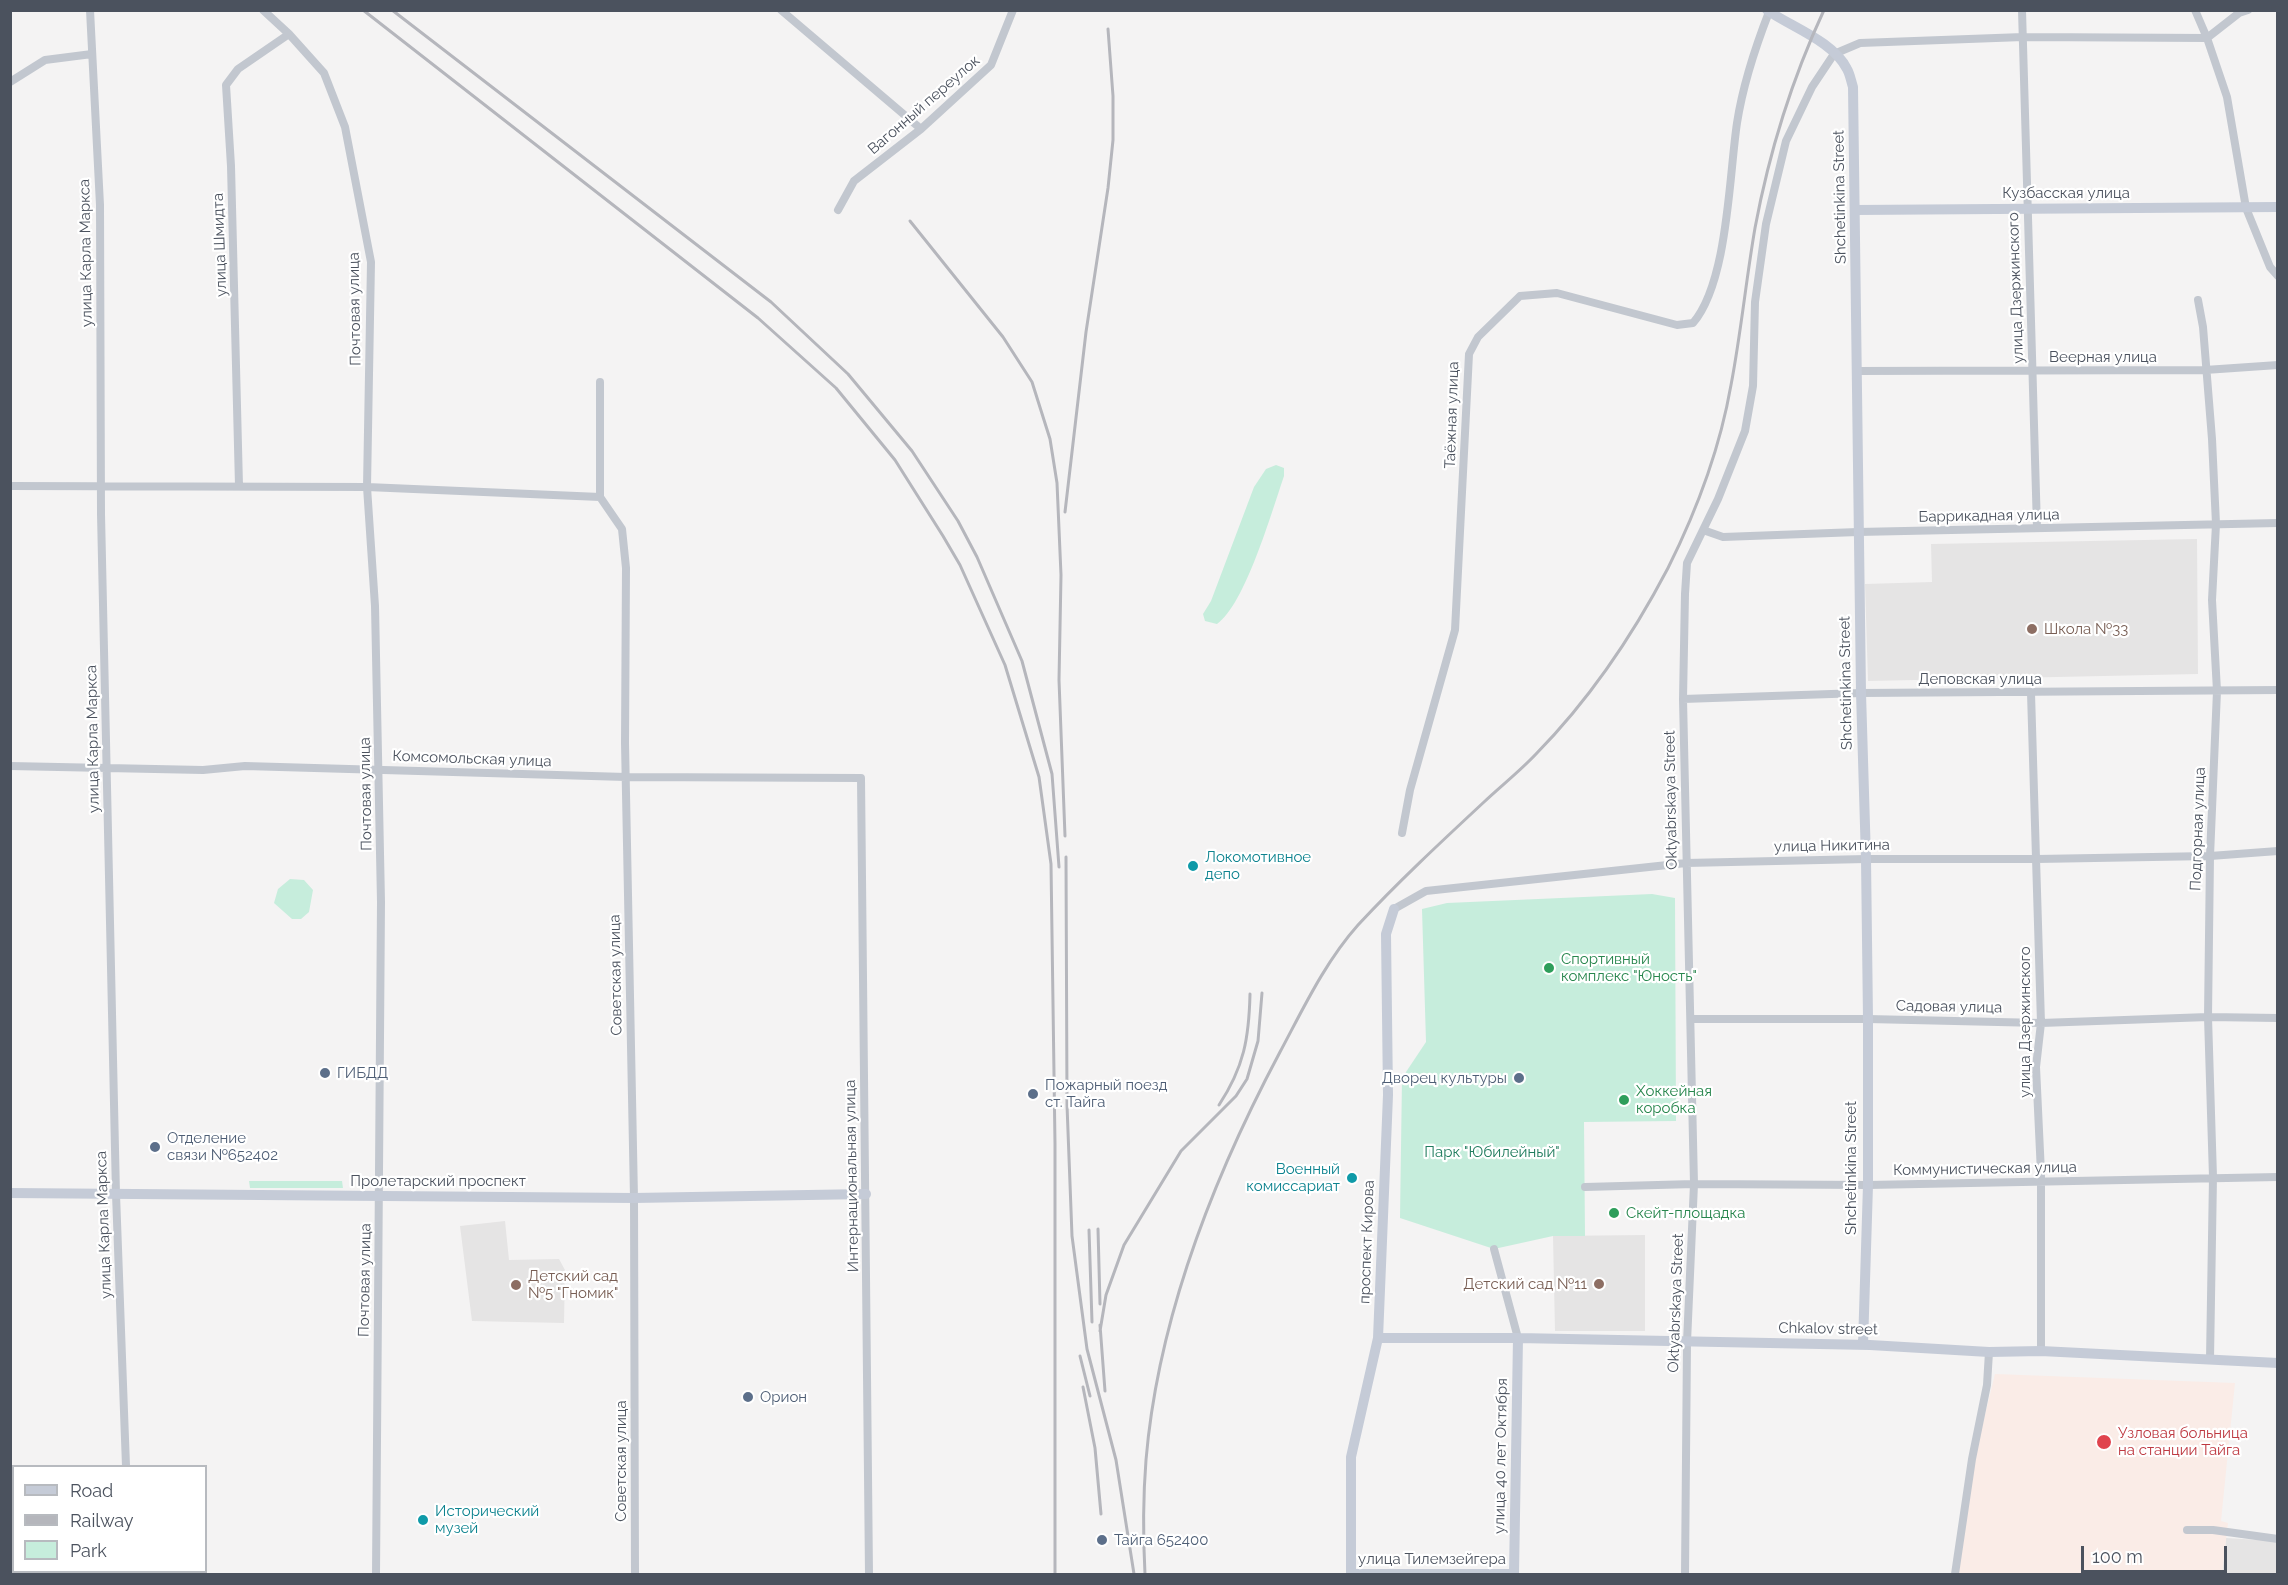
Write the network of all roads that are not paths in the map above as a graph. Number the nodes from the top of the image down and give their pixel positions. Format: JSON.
{"nodes":[{"id":1,"x":90,"y":10,"type":"edge"},
{"id":2,"x":263,"y":10,"type":"edge"},
{"id":3,"x":781,"y":10,"type":"edge"},
{"id":4,"x":1014,"y":10,"type":"edge"},
{"id":5,"x":2022,"y":10,"type":"edge"},
{"id":6,"x":2195,"y":10,"type":"edge"},
{"id":7,"x":2248,"y":10,"type":"edge"},
{"id":8,"x":1768,"y":11,"type":"edge"},
{"id":9,"x":290,"y":34,"type":"junction"},
{"id":10,"x":2023,"y":37,"type":"junction"},
{"id":11,"x":2207,"y":38,"type":"junction"},
{"id":12,"x":92,"y":54,"type":"junction"},
{"id":13,"x":1834,"y":54,"type":"junction"},
{"id":14,"x":10,"y":82,"type":"edge"},
{"id":15,"x":921,"y":129,"type":"junction"},
{"id":16,"x":2277,"y":207,"type":"edge"},
{"id":17,"x":2028,"y":208,"type":"junction"},
{"id":18,"x":2246,"y":208,"type":"junction"},
{"id":19,"x":838,"y":210,"type":"dead end"},
{"id":20,"x":1855,"y":210,"type":"junction"},
{"id":21,"x":2277,"y":276,"type":"edge"},
{"id":22,"x":2198,"y":300,"type":"dead end"},
{"id":23,"x":2277,"y":365,"type":"edge"},
{"id":24,"x":2205,"y":370,"type":"junction"},
{"id":25,"x":1856,"y":371,"type":"junction"},
{"id":26,"x":2032,"y":371,"type":"junction"},
{"id":27,"x":600,"y":382,"type":"dead end"},
{"id":28,"x":10,"y":486,"type":"edge"},
{"id":29,"x":239,"y":486,"type":"junction"},
{"id":30,"x":367,"y":487,"type":"junction"},
{"id":31,"x":101,"y":488,"type":"junction"},
{"id":32,"x":600,"y":497,"type":"junction"},
{"id":33,"x":2277,"y":523,"type":"edge"},
{"id":34,"x":2216,"y":524,"type":"junction"},
{"id":35,"x":2037,"y":528,"type":"junction"},
{"id":36,"x":1703,"y":530,"type":"junction"},
{"id":37,"x":1858,"y":532,"type":"junction"},
{"id":38,"x":2277,"y":690,"type":"edge"},
{"id":39,"x":2217,"y":691,"type":"junction"},
{"id":40,"x":1861,"y":693,"type":"junction"},
{"id":41,"x":2031,"y":693,"type":"junction"},
{"id":42,"x":1683,"y":699,"type":"junction"},
{"id":43,"x":10,"y":766,"type":"edge"},
{"id":44,"x":107,"y":766,"type":"junction"},
{"id":45,"x":379,"y":770,"type":"junction"},
{"id":46,"x":626,"y":777,"type":"junction"},
{"id":47,"x":861,"y":778,"type":"joint"},
{"id":48,"x":1402,"y":833,"type":"dead end"},
{"id":49,"x":2277,"y":851,"type":"edge"},
{"id":50,"x":2210,"y":856,"type":"junction"},
{"id":51,"x":1866,"y":859,"type":"junction"},
{"id":52,"x":2037,"y":859,"type":"junction"},
{"id":53,"x":1686,"y":862,"type":"junction"},
{"id":54,"x":1394,"y":909,"type":"joint"},
{"id":55,"x":2208,"y":1017,"type":"junction"},
{"id":56,"x":2277,"y":1018,"type":"edge"},
{"id":57,"x":1868,"y":1019,"type":"junction"},
{"id":58,"x":1691,"y":1020,"type":"junction"},
{"id":59,"x":2041,"y":1023,"type":"junction"},
{"id":60,"x":2212,"y":1177,"type":"junction"},
{"id":61,"x":2277,"y":1177,"type":"edge"},
{"id":62,"x":2040,"y":1182,"type":"junction"},
{"id":63,"x":1694,"y":1184,"type":"junction"},
{"id":64,"x":1868,"y":1185,"type":"junction"},
{"id":65,"x":1585,"y":1187,"type":"dead end"},
{"id":66,"x":10,"y":1193,"type":"edge"},
{"id":67,"x":116,"y":1194,"type":"junction"},
{"id":68,"x":866,"y":1194,"type":"junction"},
{"id":69,"x":379,"y":1196,"type":"junction"},
{"id":70,"x":634,"y":1198,"type":"junction"},
{"id":71,"x":1494,"y":1249,"type":"dead end"},
{"id":72,"x":1378,"y":1338,"type":"junction"},
{"id":73,"x":1518,"y":1338,"type":"junction"},
{"id":74,"x":1687,"y":1342,"type":"junction"},
{"id":75,"x":1863,"y":1345,"type":"junction"},
{"id":76,"x":2041,"y":1351,"type":"junction"},
{"id":77,"x":1989,"y":1352,"type":"junction"},
{"id":78,"x":2210,"y":1359,"type":"junction"},
{"id":79,"x":2277,"y":1363,"type":"edge"},
{"id":80,"x":126,"y":1465,"type":"edge"},
{"id":81,"x":2187,"y":1530,"type":"dead end"},
{"id":82,"x":2277,"y":1539,"type":"edge"},
{"id":83,"x":1351,"y":1574,"type":"edge"},
{"id":84,"x":1514,"y":1574,"type":"edge"},
{"id":85,"x":376,"y":1575,"type":"edge"},
{"id":86,"x":635,"y":1575,"type":"edge"},
{"id":87,"x":869,"y":1575,"type":"edge"},
{"id":88,"x":1685,"y":1575,"type":"edge"},
{"id":89,"x":1955,"y":1575,"type":"edge"}],
"edges":[{"from":1,"to":12,"type":"street","name":"улица Карла Маркса"},
{"from":2,"to":9,"type":"street","name":"Почтовая улица"},
{"from":3,"to":15,"type":"street"},
{"from":4,"to":15,"type":"street","name":"Вагонный переулок"},
{"from":5,"to":10,"type":"street","name":"улица Дзержинского"},
{"from":6,"to":11,"type":"street"},
{"from":7,"to":11,"type":"street"},
{"from":8,"to":13,"type":"street","name":"Shchetinkina Street"},
{"from":8,"to":48,"type":"street","name":"Таёжная улица"},
{"from":9,"to":29,"type":"street","name":"улица Шмидта"},
{"from":9,"to":30,"type":"street","name":"Почтовая улица"},
{"from":10,"to":11,"type":"street"},
{"from":10,"to":13,"type":"street"},
{"from":10,"to":17,"type":"street","name":"улица Дзержинского"},
{"from":11,"to":18,"type":"street"},
{"from":12,"to":14,"type":"street"},
{"from":12,"to":31,"type":"street","name":"улица Карла Маркса"},
{"from":13,"to":20,"type":"street","name":"Shchetinkina Street"},
{"from":13,"to":36,"type":"street","name":"Oktyabrskaya Street"},
{"from":15,"to":19,"type":"street","name":"Вагонный переулок"},
{"from":16,"to":18,"type":"street","name":"Кузбасская улица"},
{"from":17,"to":18,"type":"street","name":"Кузбасская улица"},
{"from":17,"to":20,"type":"street","name":"Кузбасская улица"},
{"from":17,"to":26,"type":"street","name":"улица Дзержинского"},
{"from":18,"to":21,"type":"street"},
{"from":20,"to":25,"type":"street","name":"Shchetinkina Street"},
{"from":22,"to":24,"type":"street","name":"Подгорная улица"},
{"from":23,"to":24,"type":"street","name":"Веерная улица"},
{"from":24,"to":26,"type":"street","name":"Веерная улица"},
{"from":24,"to":34,"type":"street","name":"Подгорная улица"},
{"from":25,"to":26,"type":"street","name":"Веерная улица"},
{"from":25,"to":37,"type":"street","name":"Shchetinkina Street"},
{"from":26,"to":35,"type":"street","name":"улица Дзержинского"},
{"from":27,"to":32,"type":"street"},
{"from":28,"to":31,"type":"street"},
{"from":29,"to":30,"type":"street"},
{"from":29,"to":31,"type":"street"},
{"from":30,"to":32,"type":"street"},
{"from":30,"to":45,"type":"street","name":"Почтовая улица"},
{"from":31,"to":44,"type":"street","name":"улица Карла Маркса"},
{"from":32,"to":46,"type":"street","name":"Советская улица"},
{"from":33,"to":34,"type":"street","name":"Баррикадная улица"},
{"from":34,"to":35,"type":"street","name":"Баррикадная улица"},
{"from":34,"to":39,"type":"street","name":"Подгорная улица"},
{"from":35,"to":37,"type":"street","name":"Баррикадная улица"},
{"from":36,"to":37,"type":"street","name":"Баррикадная улица"},
{"from":36,"to":42,"type":"street","name":"Oktyabrskaya Street"},
{"from":37,"to":40,"type":"street","name":"Shchetinkina Street"},
{"from":38,"to":39,"type":"street","name":"Деповская улица"},
{"from":39,"to":41,"type":"street","name":"Деповская улица"},
{"from":39,"to":50,"type":"street","name":"Подгорная улица"},
{"from":40,"to":41,"type":"street","name":"Деповская улица"},
{"from":40,"to":42,"type":"street","name":"Деповская улица"},
{"from":40,"to":51,"type":"street","name":"Shchetinkina Street"},
{"from":41,"to":52,"type":"street","name":"улица Дзержинского"},
{"from":42,"to":53,"type":"street","name":"Oktyabrskaya Street"},
{"from":43,"to":44,"type":"street","name":"Комсомольская улица"},
{"from":44,"to":45,"type":"street","name":"Комсомольская улица"},
{"from":44,"to":67,"type":"street","name":"улица Карла Маркса"},
{"from":45,"to":46,"type":"street","name":"Комсомольская улица"},
{"from":45,"to":69,"type":"street","name":"Почтовая улица"},
{"from":46,"to":47,"type":"street","name":"Комсомольская улица"},
{"from":46,"to":70,"type":"street","name":"Советская улица"},
{"from":47,"to":68,"type":"street","name":"Интернациональная улица"},
{"from":49,"to":50,"type":"street","name":"улица Никитина"},
{"from":50,"to":52,"type":"street","name":"улица Никитина"},
{"from":50,"to":55,"type":"street","name":"Подгорная улица"},
{"from":51,"to":52,"type":"street","name":"улица Никитина"},
{"from":51,"to":53,"type":"street","name":"улица Никитина"},
{"from":51,"to":57,"type":"street","name":"Shchetinkina Street"},
{"from":52,"to":59,"type":"street","name":"улица Дзержинского"},
{"from":53,"to":54,"type":"street","name":"улица Никитина"},
{"from":53,"to":58,"type":"street","name":"Oktyabrskaya Street"},
{"from":54,"to":72,"type":"street","name":"проспект Кирова"},
{"from":55,"to":56,"type":"street","name":"Садовая улица"},
{"from":55,"to":59,"type":"street","name":"Садовая улица"},
{"from":55,"to":60,"type":"street","name":"Подгорная улица"},
{"from":57,"to":58,"type":"street","name":"Садовая улица"},
{"from":57,"to":59,"type":"street","name":"Садовая улица"},
{"from":57,"to":64,"type":"street","name":"Shchetinkina Street"},
{"from":58,"to":63,"type":"street","name":"Oktyabrskaya Street"},
{"from":59,"to":62,"type":"street","name":"улица Дзержинского"},
{"from":60,"to":61,"type":"street","name":"Коммунистическая улица"},
{"from":60,"to":62,"type":"street","name":"Коммунистическая улица"},
{"from":60,"to":78,"type":"street","name":"Подгорная улица"},
{"from":62,"to":64,"type":"street","name":"Коммунистическая улица"},
{"from":62,"to":76,"type":"street","name":"улица Дзержинского"},
{"from":63,"to":64,"type":"street","name":"Коммунистическая улица"},
{"from":63,"to":65,"type":"street","name":"Коммунистическая улица"},
{"from":63,"to":74,"type":"street","name":"Oktyabrskaya Street"},
{"from":64,"to":75,"type":"street","name":"Shchetinkina Street"},
{"from":66,"to":67,"type":"street","name":"Пролетарский проспект"},
{"from":67,"to":69,"type":"street","name":"Пролетарский проспект"},
{"from":67,"to":80,"type":"street","name":"улица Карла Маркса"},
{"from":68,"to":70,"type":"street","name":"Пролетарский проспект"},
{"from":68,"to":87,"type":"street","name":"Интернациональная улица"},
{"from":69,"to":70,"type":"street","name":"Пролетарский проспект"},
{"from":69,"to":85,"type":"street","name":"Почтовая улица"},
{"from":70,"to":86,"type":"street","name":"Советская улица"},
{"from":71,"to":73,"type":"street"},
{"from":72,"to":73,"type":"street","name":"Chkalov street"},
{"from":72,"to":83,"type":"street","name":"проспект Кирова"},
{"from":73,"to":74,"type":"street","name":"Chkalov street"},
{"from":73,"to":84,"type":"street","name":"улица 40 лет Октября"},
{"from":74,"to":75,"type":"street","name":"Chkalov street"},
{"from":74,"to":88,"type":"street","name":"Oktyabrskaya Street"},
{"from":75,"to":77,"type":"street","name":"Chkalov street"},
{"from":76,"to":77,"type":"street","name":"Chkalov street"},
{"from":76,"to":78,"type":"street","name":"Chkalov street"},
{"from":77,"to":89,"type":"street"},
{"from":78,"to":79,"type":"street","name":"Chkalov street"},
{"from":81,"to":82,"type":"street"},
{"from":83,"to":84,"type":"street","name":"улица Тилемзейгера"}]}
